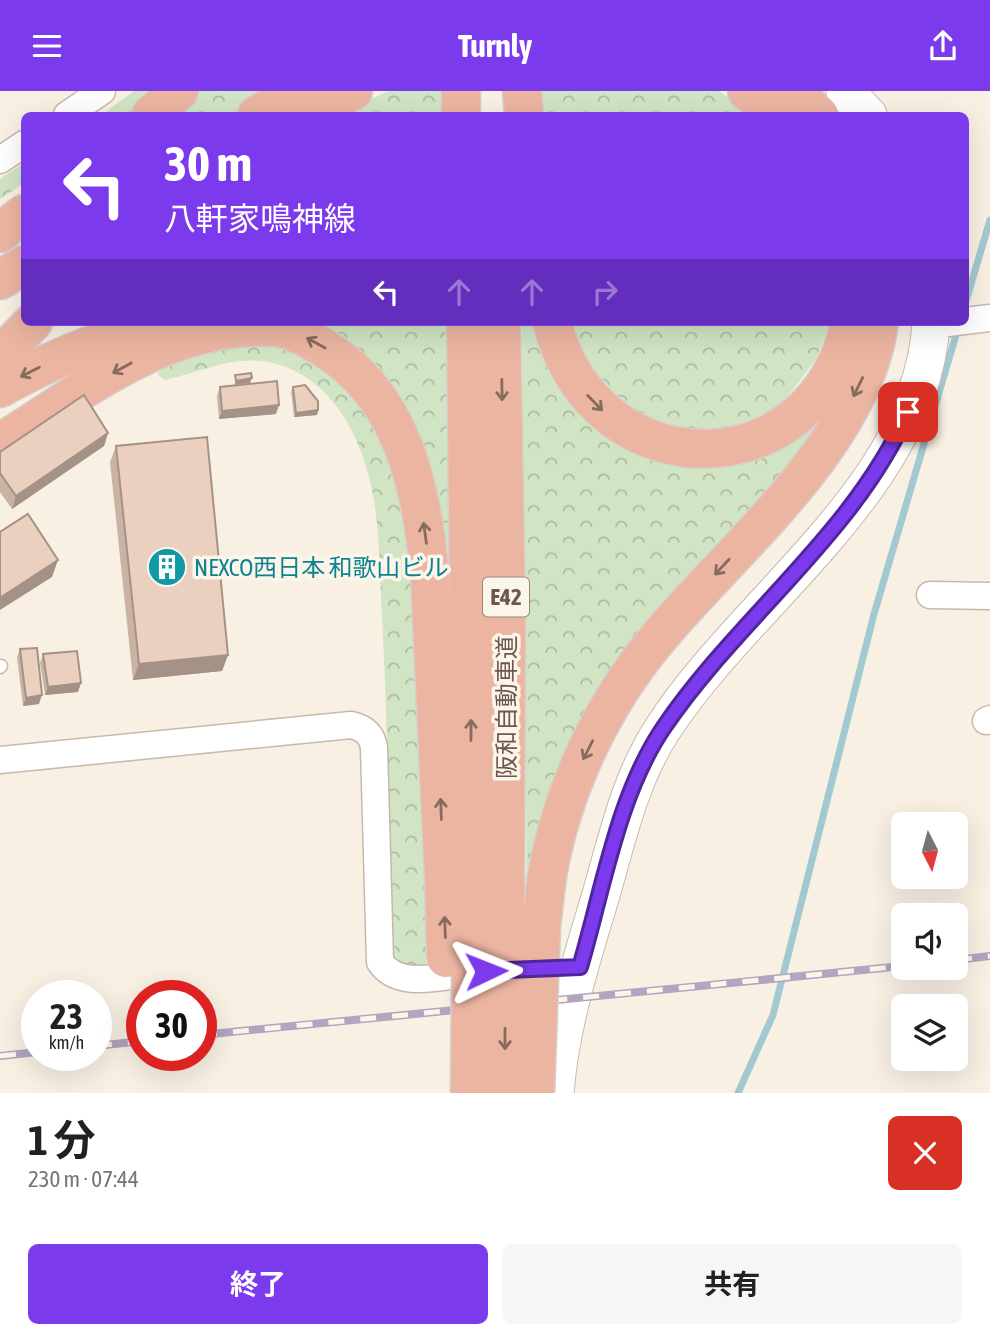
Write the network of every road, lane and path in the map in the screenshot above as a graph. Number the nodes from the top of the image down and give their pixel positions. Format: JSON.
{"nodes":[{"id":1,"x":102,"y":91,"type":"edge"},
{"id":2,"x":179,"y":91,"type":"edge"},
{"id":3,"x":300,"y":91,"type":"edge"},
{"id":4,"x":353,"y":91,"type":"edge"},
{"id":5,"x":747,"y":91,"type":"edge"},
{"id":6,"x":793,"y":91,"type":"edge"},
{"id":7,"x":845,"y":91,"type":"edge"},
{"id":8,"x":71,"y":112,"type":"edge"},
{"id":9,"x":154,"y":112,"type":"edge"},
{"id":10,"x":262,"y":112,"type":"edge"},
{"id":11,"x":310,"y":112,"type":"edge"},
{"id":12,"x":777,"y":112,"type":"edge"},
{"id":13,"x":816,"y":112,"type":"edge"},
{"id":14,"x":865,"y":112,"type":"edge"},
{"id":15,"x":21,"y":146,"type":"edge"},
{"id":16,"x":0,"y":160,"type":"edge"},
{"id":17,"x":21,"y":209,"type":"edge"},
{"id":18,"x":21,"y":216,"type":"edge"},
{"id":19,"x":0,"y":223,"type":"edge"},
{"id":20,"x":0,"y":233,"type":"edge"},
{"id":21,"x":21,"y":258,"type":"edge"},
{"id":22,"x":21,"y":267,"type":"edge"},
{"id":23,"x":0,"y":268,"type":"edge"},
{"id":24,"x":0,"y":280,"type":"edge"},
{"id":25,"x":21,"y":321,"type":"edge"},
{"id":26,"x":29,"y":326,"type":"edge"},
{"id":27,"x":174,"y":326,"type":"edge"},
{"id":28,"x":245,"y":326,"type":"edge"},
{"id":29,"x":266,"y":326,"type":"edge"},
{"id":30,"x":466,"y":326,"type":"edge"},
{"id":31,"x":501,"y":326,"type":"edge"},
{"id":32,"x":554,"y":326,"type":"edge"},
{"id":33,"x":849,"y":326,"type":"edge"},
{"id":34,"x":878,"y":326,"type":"edge"},
{"id":35,"x":953,"y":326,"type":"edge"},
{"id":36,"x":0,"y":335,"type":"edge"},
{"id":37,"x":0,"y":356,"type":"edge"},
{"id":38,"x":0,"y":388,"type":"edge"},
{"id":39,"x":0,"y":443,"type":"edge"},
{"id":40,"x":930,"y":595,"type":"dead end"},
{"id":41,"x":990,"y":596,"type":"edge"},
{"id":42,"x":0,"y":760,"type":"edge"},
{"id":43,"x":473,"y":874,"type":"junction"},
{"id":44,"x":580,"y":967,"type":"junction"},
{"id":45,"x":449,"y":1093,"type":"edge"},
{"id":46,"x":470,"y":1093,"type":"edge"},
{"id":47,"x":505,"y":1093,"type":"edge"},
{"id":48,"x":535,"y":1093,"type":"edge"},
{"id":49,"x":555,"y":1093,"type":"edge"}],
"edges":[{"from":1,"to":8,"type":"street"},
{"from":2,"to":9,"type":"highway"},
{"from":3,"to":10,"type":"highway"},
{"from":4,"to":11,"type":"highway"},
{"from":5,"to":12,"type":"highway"},
{"from":6,"to":13,"type":"highway"},
{"from":7,"to":14,"type":"main road"},
{"from":15,"to":16,"type":"street"},
{"from":17,"to":19,"type":"highway"},
{"from":18,"to":20,"type":"highway"},
{"from":21,"to":23,"type":"highway"},
{"from":22,"to":24,"type":"highway"},
{"from":25,"to":36,"type":"highway"},
{"from":26,"to":37,"type":"highway"},
{"from":27,"to":38,"type":"highway","one_way":true},
{"from":28,"to":39,"type":"highway","one_way":true},
{"from":43,"to":29,"type":"highway","one_way":true},
{"from":43,"to":30,"type":"highway","name":"阪和自動車道","number":"E42","one_way":true},
{"from":31,"to":43,"type":"highway","name":"阪和自動車道","number":"E42","one_way":true},
{"from":32,"to":33,"type":"highway","one_way":true},
{"from":34,"to":48,"type":"highway","one_way":true,"bridge":true},
{"from":35,"to":44,"type":"main road"},
{"from":40,"to":41,"type":"street"},
{"from":42,"to":44,"type":"street"},
{"from":45,"to":43,"type":"highway","one_way":true,"bridge":true},
{"from":43,"to":46,"type":"highway","name":"阪和自動車道","number":"E42","bridge":true},
{"from":43,"to":47,"type":"highway","name":"阪和自動車道","number":"E42","one_way":true,"bridge":true},
{"from":44,"to":49,"type":"main road"}]}
